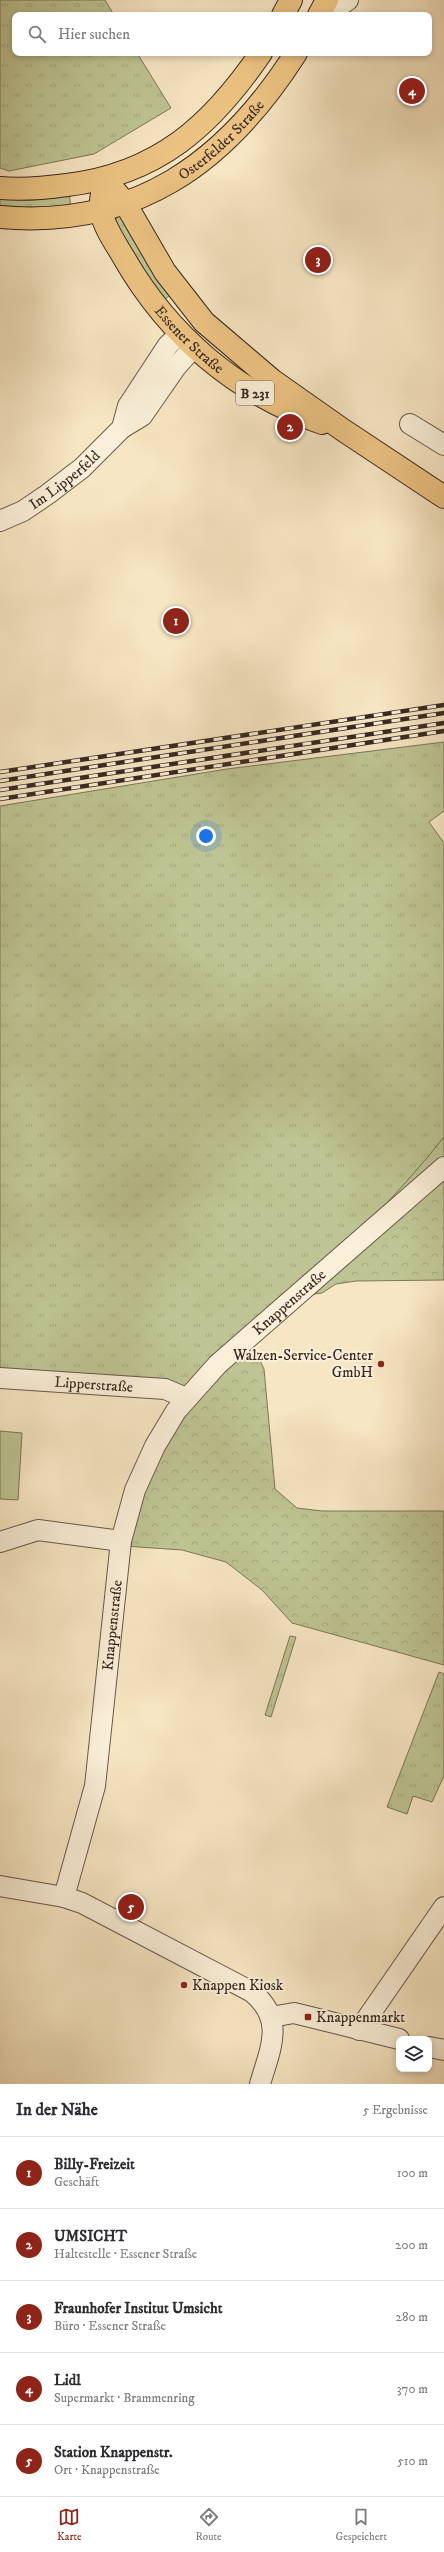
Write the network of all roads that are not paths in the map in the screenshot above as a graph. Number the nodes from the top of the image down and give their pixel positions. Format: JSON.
{"nodes":[{"id":1,"x":291,"y":0,"type":"edge"},
{"id":2,"x":327,"y":0,"type":"edge"},
{"id":3,"x":348,"y":0,"type":"edge"},
{"id":4,"x":285,"y":12,"type":"edge"},
{"id":5,"x":321,"y":12,"type":"edge"},
{"id":6,"x":330,"y":12,"type":"edge"},
{"id":7,"x":259,"y":56,"type":"edge"},
{"id":8,"x":294,"y":56,"type":"edge"},
{"id":9,"x":105,"y":179,"type":"junction"},
{"id":10,"x":0,"y":188,"type":"edge"},
{"id":11,"x":125,"y":203,"type":"junction"},
{"id":12,"x":101,"y":211,"type":"junction"},
{"id":13,"x":0,"y":217,"type":"edge"},
{"id":14,"x":204,"y":322,"type":"junction"},
{"id":15,"x":187,"y":341,"type":"junction"},
{"id":16,"x":410,"y":424,"type":"dead end"},
{"id":17,"x":343,"y":430,"type":"junction"},
{"id":18,"x":444,"y":445,"type":"edge"},
{"id":19,"x":444,"y":497,"type":"edge"},
{"id":20,"x":0,"y":521,"type":"edge"},
{"id":21,"x":444,"y":1168,"type":"edge"},
{"id":22,"x":0,"y":1378,"type":"edge"},
{"id":23,"x":186,"y":1398,"type":"junction"},
{"id":24,"x":121,"y":1541,"type":"junction"},
{"id":25,"x":0,"y":1542,"type":"edge"},
{"id":26,"x":0,"y":1886,"type":"edge"},
{"id":27,"x":64,"y":1897,"type":"junction"},
{"id":28,"x":443,"y":1908,"type":"edge"},
{"id":29,"x":271,"y":2016,"type":"junction"},
{"id":30,"x":359,"y":2030,"type":"junction"},
{"id":31,"x":396,"y":2038,"type":"edge"},
{"id":32,"x":432,"y":2048,"type":"edge"},
{"id":33,"x":444,"y":2050,"type":"edge"},
{"id":34,"x":260,"y":2084,"type":"edge"}],
"edges":[{"from":1,"to":4,"type":"main road"},
{"from":2,"to":5,"type":"main road"},
{"from":3,"to":6,"type":"street"},
{"from":7,"to":9,"type":"main road","name":"Osterfelder Straße"},
{"from":8,"to":11,"type":"main road","name":"Osterfelder Straße"},
{"from":9,"to":10,"type":"main road"},
{"from":9,"to":11,"type":"main road","name":"Essener Straße","number":"B 231"},
{"from":9,"to":12,"type":"main road"},
{"from":11,"to":12,"type":"main road"},
{"from":11,"to":14,"type":"main road","name":"Essener Straße","number":"B 231"},
{"from":12,"to":13,"type":"main road"},
{"from":12,"to":15,"type":"main road","name":"Essener Straße","number":"B 231"},
{"from":14,"to":15,"type":"main road"},
{"from":14,"to":17,"type":"main road","name":"Essener Straße","number":"B 231"},
{"from":15,"to":17,"type":"main road","name":"Essener Straße","number":"B 231"},
{"from":15,"to":20,"type":"street","name":"Im Lipperfeld"},
{"from":16,"to":18,"type":"street"},
{"from":17,"to":19,"type":"main road","name":"Essener Straße","number":"B 231"},
{"from":21,"to":23,"type":"street","name":"Knappenstraße"},
{"from":22,"to":23,"type":"street","name":"Lipperstraße"},
{"from":23,"to":24,"type":"street","name":"Knappenstraße"},
{"from":24,"to":25,"type":"street"},
{"from":24,"to":27,"type":"street","name":"Knappenstraße"},
{"from":26,"to":27,"type":"street"},
{"from":27,"to":29,"type":"street"},
{"from":28,"to":30,"type":"street"},
{"from":29,"to":30,"type":"street"},
{"from":29,"to":34,"type":"street"},
{"from":30,"to":31,"type":"street"},
{"from":32,"to":33,"type":"street"}]}
